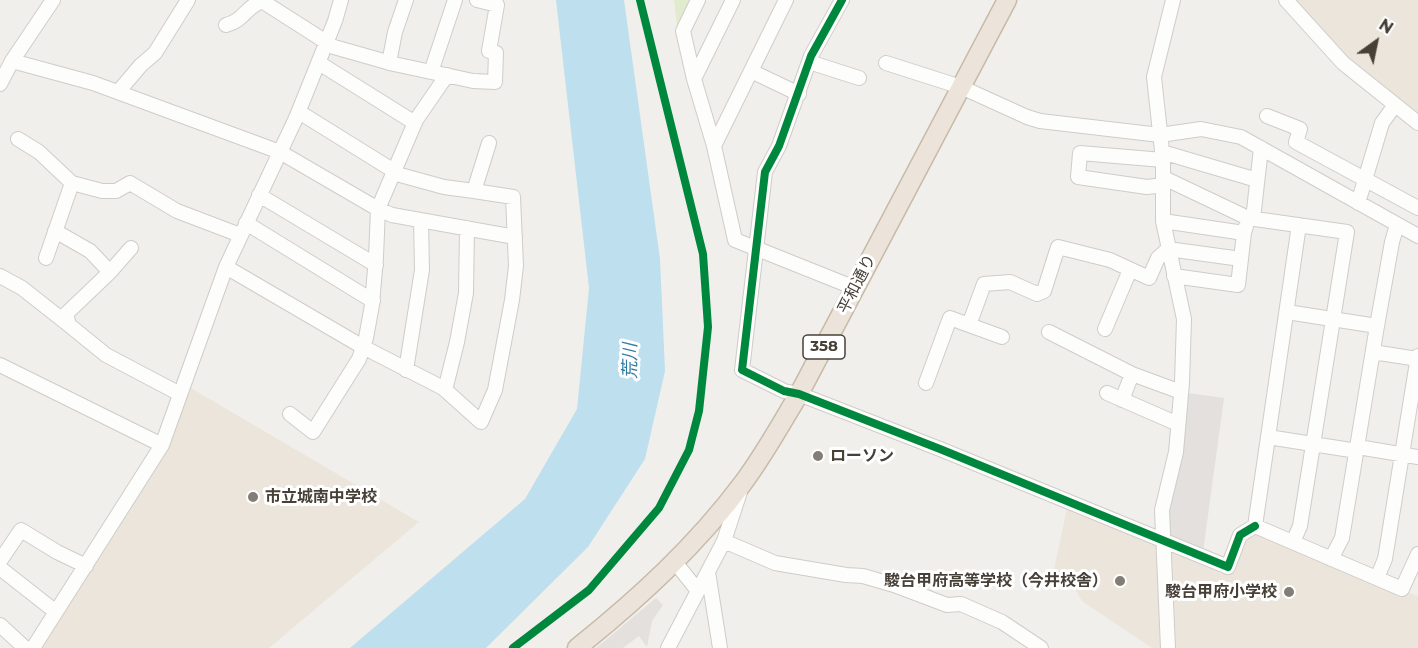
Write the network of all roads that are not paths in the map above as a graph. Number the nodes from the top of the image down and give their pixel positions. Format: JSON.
{"nodes":[{"id":1,"x":53,"y":0,"type":"edge"},
{"id":2,"x":188,"y":0,"type":"edge"},
{"id":3,"x":341,"y":0,"type":"edge"},
{"id":4,"x":406,"y":0,"type":"edge"},
{"id":5,"x":455,"y":0,"type":"edge"},
{"id":6,"x":477,"y":0,"type":"edge"},
{"id":7,"x":698,"y":0,"type":"edge"},
{"id":8,"x":733,"y":0,"type":"edge"},
{"id":9,"x":786,"y":0,"type":"edge"},
{"id":10,"x":842,"y":0,"type":"edge"},
{"id":11,"x":1007,"y":0,"type":"edge"},
{"id":12,"x":1173,"y":0,"type":"edge"},
{"id":13,"x":1286,"y":0,"type":"edge"},
{"id":14,"x":226,"y":25,"type":"dead end"},
{"id":15,"x":327,"y":42,"type":"junction"},
{"id":16,"x":12,"y":61,"type":"junction"},
{"id":17,"x":809,"y":62,"type":"junction"},
{"id":18,"x":319,"y":63,"type":"junction"},
{"id":19,"x":388,"y":63,"type":"junction"},
{"id":20,"x":886,"y":63,"type":"dead end"},
{"id":21,"x":751,"y":71,"type":"junction"},
{"id":22,"x":431,"y":72,"type":"junction"},
{"id":23,"x":447,"y":75,"type":"junction"},
{"id":24,"x":859,"y":78,"type":"dead end"},
{"id":25,"x":694,"y":79,"type":"junction"},
{"id":26,"x":0,"y":84,"type":"edge"},
{"id":27,"x":960,"y":87,"type":"junction"},
{"id":28,"x":118,"y":92,"type":"junction"},
{"id":29,"x":799,"y":94,"type":"junction"},
{"id":30,"x":1395,"y":105,"type":"junction"},
{"id":31,"x":299,"y":112,"type":"junction"},
{"id":32,"x":1267,"y":116,"type":"dead end"},
{"id":33,"x":415,"y":123,"type":"junction"},
{"id":34,"x":1418,"y":123,"type":"edge"},
{"id":35,"x":1160,"y":135,"type":"junction"},
{"id":36,"x":18,"y":139,"type":"dead end"},
{"id":37,"x":1296,"y":142,"type":"junction"},
{"id":38,"x":489,"y":143,"type":"dead end"},
{"id":39,"x":714,"y":146,"type":"junction"},
{"id":40,"x":1261,"y":148,"type":"junction"},
{"id":41,"x":280,"y":152,"type":"junction"},
{"id":42,"x":1162,"y":156,"type":"junction"},
{"id":43,"x":1288,"y":163,"type":"junction"},
{"id":44,"x":394,"y":172,"type":"junction"},
{"id":45,"x":1365,"y":179,"type":"junction"},
{"id":46,"x":1257,"y":180,"type":"junction"},
{"id":47,"x":1164,"y":182,"type":"junction"},
{"id":48,"x":72,"y":183,"type":"junction"},
{"id":49,"x":474,"y":191,"type":"junction"},
{"id":50,"x":259,"y":195,"type":"junction"},
{"id":51,"x":1358,"y":203,"type":"junction"},
{"id":52,"x":1418,"y":208,"type":"edge"},
{"id":53,"x":378,"y":209,"type":"junction"},
{"id":54,"x":1250,"y":218,"type":"junction"},
{"id":55,"x":421,"y":220,"type":"junction"},
{"id":56,"x":1163,"y":222,"type":"junction"},
{"id":57,"x":1299,"y":225,"type":"junction"},
{"id":58,"x":1397,"y":225,"type":"junction"},
{"id":59,"x":467,"y":228,"type":"junction"},
{"id":60,"x":243,"y":229,"type":"junction"},
{"id":61,"x":55,"y":231,"type":"junction"},
{"id":62,"x":1244,"y":232,"type":"junction"},
{"id":63,"x":1418,"y":236,"type":"edge"},
{"id":64,"x":515,"y":237,"type":"junction"},
{"id":65,"x":131,"y":248,"type":"dead end"},
{"id":66,"x":756,"y":248,"type":"junction"},
{"id":67,"x":1168,"y":249,"type":"junction"},
{"id":68,"x":46,"y":258,"type":"dead end"},
{"id":69,"x":1241,"y":259,"type":"junction"},
{"id":70,"x":376,"y":265,"type":"junction"},
{"id":71,"x":226,"y":267,"type":"junction"},
{"id":72,"x":1130,"y":270,"type":"junction"},
{"id":73,"x":110,"y":272,"type":"junction"},
{"id":74,"x":0,"y":276,"type":"edge"},
{"id":75,"x":1174,"y":276,"type":"junction"},
{"id":76,"x":855,"y":288,"type":"junction"},
{"id":77,"x":373,"y":301,"type":"junction"},
{"id":78,"x":1287,"y":312,"type":"junction"},
{"id":79,"x":1333,"y":318,"type":"junction"},
{"id":80,"x":69,"y":325,"type":"junction"},
{"id":81,"x":969,"y":325,"type":"junction"},
{"id":82,"x":1377,"y":326,"type":"junction"},
{"id":83,"x":1105,"y":329,"type":"dead end"},
{"id":84,"x":1049,"y":332,"type":"dead end"},
{"id":85,"x":1002,"y":337,"type":"dead end"},
{"id":86,"x":363,"y":347,"type":"junction"},
{"id":87,"x":1373,"y":351,"type":"junction"},
{"id":88,"x":1418,"y":358,"type":"edge"},
{"id":89,"x":0,"y":365,"type":"edge"},
{"id":90,"x":406,"y":370,"type":"junction"},
{"id":91,"x":1132,"y":374,"type":"junction"},
{"id":92,"x":926,"y":383,"type":"dead end"},
{"id":93,"x":445,"y":390,"type":"junction"},
{"id":94,"x":1181,"y":392,"type":"junction"},
{"id":95,"x":1107,"y":393,"type":"dead end"},
{"id":96,"x":180,"y":394,"type":"junction"},
{"id":97,"x":799,"y":394,"type":"junction"},
{"id":98,"x":1122,"y":400,"type":"junction"},
{"id":99,"x":290,"y":414,"type":"dead end"},
{"id":100,"x":1178,"y":424,"type":"junction"},
{"id":101,"x":1268,"y":437,"type":"junction"},
{"id":102,"x":1313,"y":444,"type":"junction"},
{"id":103,"x":162,"y":445,"type":"junction"},
{"id":104,"x":1358,"y":449,"type":"junction"},
{"id":105,"x":1401,"y":454,"type":"junction"},
{"id":106,"x":1418,"y":457,"type":"edge"},
{"id":107,"x":744,"y":482,"type":"junction"},
{"id":108,"x":1254,"y":526,"type":"junction"},
{"id":109,"x":1163,"y":540,"type":"junction"},
{"id":110,"x":724,"y":541,"type":"junction"},
{"id":111,"x":1293,"y":542,"type":"junction"},
{"id":112,"x":1418,"y":555,"type":"edge"},
{"id":113,"x":1331,"y":558,"type":"junction"},
{"id":114,"x":0,"y":561,"type":"edge"},
{"id":115,"x":675,"y":562,"type":"junction"},
{"id":116,"x":86,"y":566,"type":"junction"},
{"id":117,"x":0,"y":568,"type":"edge"},
{"id":118,"x":708,"y":572,"type":"junction"},
{"id":119,"x":1377,"y":578,"type":"junction"},
{"id":120,"x":698,"y":591,"type":"junction"},
{"id":121,"x":56,"y":612,"type":"junction"},
{"id":122,"x":0,"y":626,"type":"edge"},
{"id":123,"x":25,"y":648,"type":"edge"},
{"id":124,"x":33,"y":648,"type":"edge"},
{"id":125,"x":577,"y":648,"type":"edge"},
{"id":126,"x":668,"y":648,"type":"edge"},
{"id":127,"x":720,"y":648,"type":"edge"},
{"id":128,"x":1041,"y":648,"type":"edge"},
{"id":129,"x":1168,"y":648,"type":"edge"}],
"edges":[{"from":1,"to":16,"type":"street"},
{"from":2,"to":28,"type":"street"},
{"from":3,"to":15,"type":"street"},
{"from":4,"to":19,"type":"street"},
{"from":5,"to":22,"type":"street"},
{"from":6,"to":23,"type":"street"},
{"from":7,"to":25,"type":"street"},
{"from":8,"to":25,"type":"street"},
{"from":9,"to":21,"type":"street"},
{"from":10,"to":17,"type":"street"},
{"from":11,"to":27,"type":"highway","name":"平和通り","number":"358"},
{"from":12,"to":35,"type":"street"},
{"from":13,"to":30,"type":"street"},
{"from":14,"to":15,"type":"street"},
{"from":15,"to":18,"type":"street"},
{"from":15,"to":19,"type":"street"},
{"from":16,"to":26,"type":"street"},
{"from":16,"to":28,"type":"street"},
{"from":17,"to":24,"type":"street"},
{"from":17,"to":29,"type":"street"},
{"from":18,"to":31,"type":"street"},
{"from":18,"to":33,"type":"street"},
{"from":19,"to":22,"type":"street"},
{"from":20,"to":27,"type":"street"},
{"from":21,"to":29,"type":"street"},
{"from":21,"to":39,"type":"street"},
{"from":22,"to":23,"type":"street"},
{"from":23,"to":33,"type":"street"},
{"from":25,"to":39,"type":"street"},
{"from":27,"to":35,"type":"street"},
{"from":27,"to":76,"type":"highway","name":"平和通り","number":"358"},
{"from":28,"to":41,"type":"street"},
{"from":29,"to":66,"type":"street"},
{"from":30,"to":34,"type":"street"},
{"from":30,"to":45,"type":"street"},
{"from":31,"to":41,"type":"street"},
{"from":31,"to":44,"type":"street"},
{"from":32,"to":37,"type":"street"},
{"from":33,"to":44,"type":"street"},
{"from":35,"to":40,"type":"street"},
{"from":35,"to":42,"type":"street"},
{"from":36,"to":48,"type":"street"},
{"from":37,"to":43,"type":"street"},
{"from":37,"to":45,"type":"street"},
{"from":38,"to":49,"type":"street"},
{"from":39,"to":66,"type":"street"},
{"from":40,"to":43,"type":"street"},
{"from":40,"to":46,"type":"street"},
{"from":41,"to":50,"type":"street"},
{"from":41,"to":53,"type":"street"},
{"from":42,"to":46,"type":"street"},
{"from":42,"to":47,"type":"street"},
{"from":42,"to":47,"type":"street"},
{"from":43,"to":51,"type":"street"},
{"from":44,"to":49,"type":"street"},
{"from":44,"to":53,"type":"street"},
{"from":45,"to":51,"type":"street"},
{"from":45,"to":52,"type":"street"},
{"from":46,"to":54,"type":"street"},
{"from":47,"to":54,"type":"street"},
{"from":47,"to":56,"type":"street"},
{"from":48,"to":60,"type":"street"},
{"from":48,"to":61,"type":"street"},
{"from":49,"to":64,"type":"street"},
{"from":50,"to":60,"type":"street"},
{"from":50,"to":70,"type":"street"},
{"from":51,"to":58,"type":"street"},
{"from":53,"to":55,"type":"street"},
{"from":53,"to":70,"type":"street"},
{"from":54,"to":57,"type":"street"},
{"from":54,"to":62,"type":"street"},
{"from":55,"to":59,"type":"street"},
{"from":55,"to":90,"type":"street"},
{"from":56,"to":62,"type":"street"},
{"from":56,"to":67,"type":"street"},
{"from":57,"to":78,"type":"street"},
{"from":57,"to":79,"type":"street"},
{"from":58,"to":63,"type":"street"},
{"from":58,"to":82,"type":"street"},
{"from":59,"to":64,"type":"street"},
{"from":59,"to":93,"type":"street"},
{"from":60,"to":71,"type":"street"},
{"from":60,"to":77,"type":"street"},
{"from":61,"to":68,"type":"street"},
{"from":61,"to":73,"type":"street"},
{"from":62,"to":69,"type":"street"},
{"from":64,"to":93,"type":"street"},
{"from":65,"to":73,"type":"street"},
{"from":66,"to":76,"type":"street"},
{"from":66,"to":97,"type":"street"},
{"from":67,"to":69,"type":"street"},
{"from":67,"to":72,"type":"street"},
{"from":67,"to":75,"type":"street"},
{"from":69,"to":75,"type":"street"},
{"from":70,"to":77,"type":"street"},
{"from":71,"to":86,"type":"street"},
{"from":71,"to":96,"type":"street"},
{"from":72,"to":81,"type":"street"},
{"from":72,"to":83,"type":"street"},
{"from":73,"to":80,"type":"street"},
{"from":74,"to":80,"type":"street"},
{"from":75,"to":94,"type":"street"},
{"from":76,"to":97,"type":"highway","name":"平和通り","number":"358"},
{"from":77,"to":86,"type":"street"},
{"from":78,"to":79,"type":"street"},
{"from":78,"to":101,"type":"street"},
{"from":79,"to":82,"type":"street"},
{"from":79,"to":102,"type":"street"},
{"from":80,"to":96,"type":"street"},
{"from":81,"to":85,"type":"street"},
{"from":81,"to":92,"type":"street"},
{"from":82,"to":87,"type":"street"},
{"from":84,"to":91,"type":"street"},
{"from":86,"to":90,"type":"street"},
{"from":86,"to":99,"type":"street"},
{"from":87,"to":88,"type":"street"},
{"from":87,"to":104,"type":"street"},
{"from":88,"to":105,"type":"street"},
{"from":89,"to":103,"type":"street"},
{"from":90,"to":93,"type":"street"},
{"from":91,"to":94,"type":"street"},
{"from":91,"to":98,"type":"street"},
{"from":94,"to":100,"type":"street"},
{"from":95,"to":98,"type":"street"},
{"from":96,"to":103,"type":"street"},
{"from":97,"to":107,"type":"highway","name":"平和通り","number":"358"},
{"from":97,"to":109,"type":"street"},
{"from":98,"to":100,"type":"street"},
{"from":100,"to":109,"type":"street"},
{"from":101,"to":102,"type":"street"},
{"from":101,"to":108,"type":"street"},
{"from":102,"to":104,"type":"street"},
{"from":102,"to":111,"type":"street"},
{"from":103,"to":116,"type":"street"},
{"from":104,"to":105,"type":"street"},
{"from":104,"to":113,"type":"street"},
{"from":105,"to":106,"type":"street"},
{"from":105,"to":119,"type":"street"},
{"from":107,"to":110,"type":"street"},
{"from":107,"to":115,"type":"highway","name":"平和通り","number":"358"},
{"from":108,"to":109,"type":"street"},
{"from":108,"to":111,"type":"street"},
{"from":109,"to":129,"type":"street"},
{"from":110,"to":118,"type":"street"},
{"from":110,"to":128,"type":"street"},
{"from":111,"to":113,"type":"street"},
{"from":112,"to":119,"type":"street"},
{"from":113,"to":119,"type":"street"},
{"from":114,"to":116,"type":"street"},
{"from":115,"to":120,"type":"street"},
{"from":115,"to":125,"type":"highway","name":"平和通り","number":"358"},
{"from":116,"to":121,"type":"street"},
{"from":117,"to":121,"type":"street"},
{"from":118,"to":120,"type":"street"},
{"from":118,"to":127,"type":"street"},
{"from":120,"to":126,"type":"street"},
{"from":121,"to":124,"type":"street"},
{"from":122,"to":123,"type":"street"}]}
